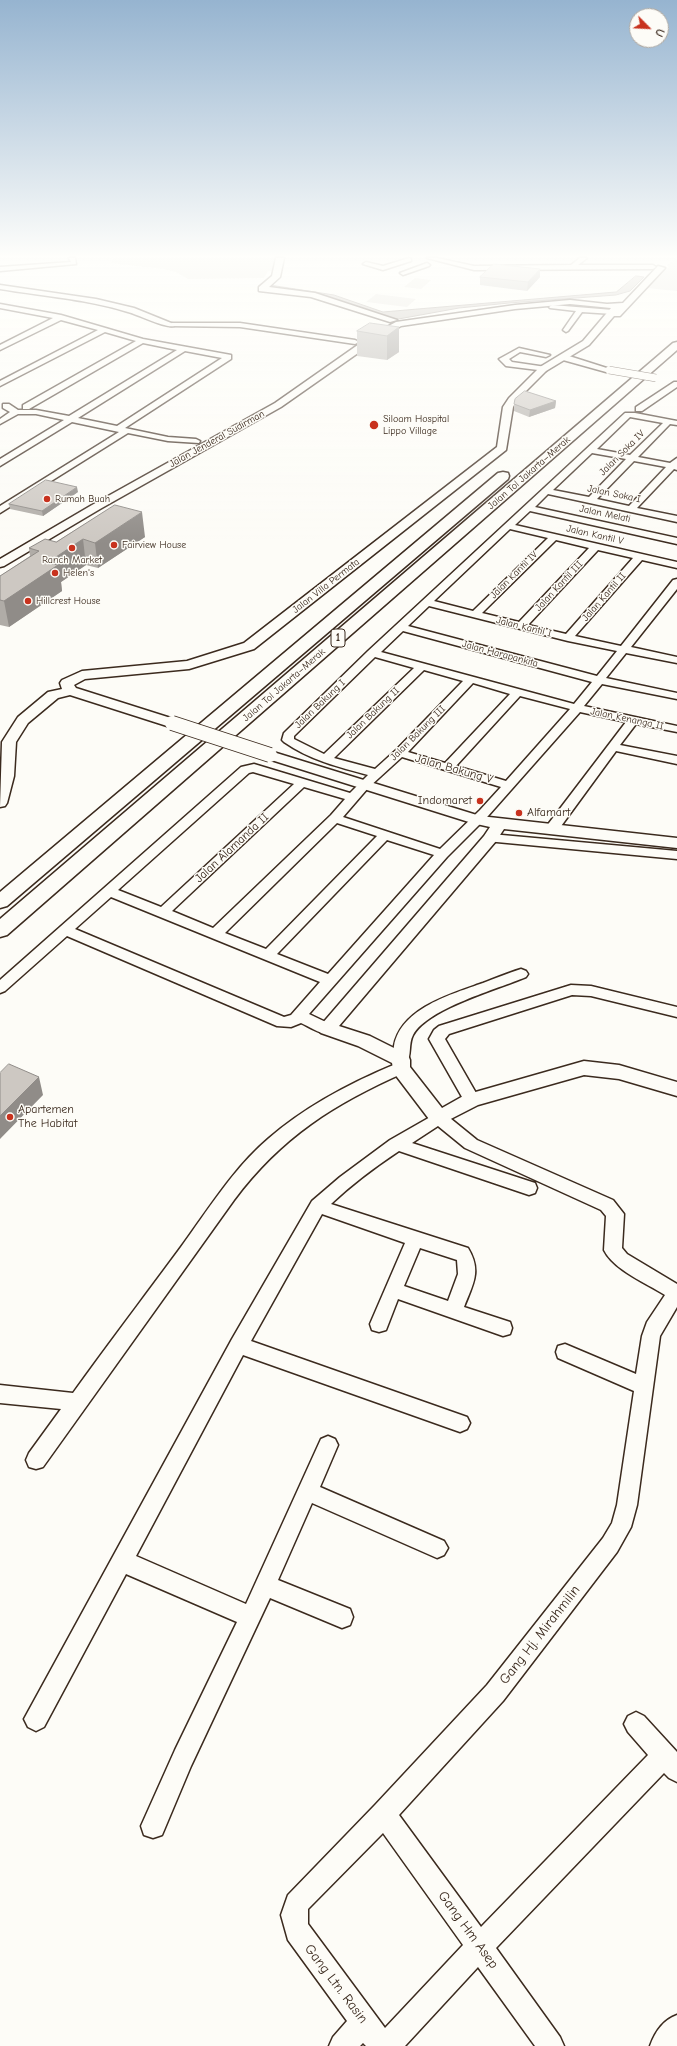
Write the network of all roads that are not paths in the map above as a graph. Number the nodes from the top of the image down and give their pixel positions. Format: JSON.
{"nodes":[{"id":1,"x":59,"y":353,"type":"edge"},
{"id":2,"x":120,"y":353,"type":"edge"},
{"id":3,"x":176,"y":353,"type":"edge"},
{"id":4,"x":205,"y":353,"type":"edge"},
{"id":5,"x":337,"y":353,"type":"edge"},
{"id":6,"x":352,"y":353,"type":"edge"},
{"id":7,"x":512,"y":353,"type":"edge"},
{"id":8,"x":538,"y":353,"type":"edge"},
{"id":9,"x":570,"y":353,"type":"edge"},
{"id":10,"x":572,"y":353,"type":"edge"},
{"id":11,"x":648,"y":353,"type":"edge"},
{"id":12,"x":667,"y":353,"type":"edge"},
{"id":13,"x":546,"y":355,"type":"dead end"},
{"id":14,"x":564,"y":357,"type":"junction"},
{"id":15,"x":545,"y":370,"type":"junction"},
{"id":16,"x":669,"y":380,"type":"edge"},
{"id":17,"x":0,"y":384,"type":"edge"},
{"id":18,"x":290,"y":384,"type":"dead end"},
{"id":19,"x":292,"y":396,"type":"junction"},
{"id":20,"x":267,"y":400,"type":"dead end"},
{"id":21,"x":3,"y":406,"type":"edge"},
{"id":22,"x":26,"y":407,"type":"junction"},
{"id":23,"x":639,"y":409,"type":"dead end"},
{"id":24,"x":16,"y":412,"type":"junction"},
{"id":25,"x":36,"y":412,"type":"junction"},
{"id":26,"x":236,"y":418,"type":"junction"},
{"id":27,"x":72,"y":419,"type":"junction"},
{"id":28,"x":0,"y":422,"type":"edge"},
{"id":29,"x":673,"y":422,"type":"edge"},
{"id":30,"x":559,"y":428,"type":"dead end"},
{"id":31,"x":122,"y":430,"type":"junction"},
{"id":32,"x":168,"y":439,"type":"junction"},
{"id":33,"x":196,"y":441,"type":"junction"},
{"id":34,"x":180,"y":450,"type":"junction"},
{"id":35,"x":591,"y":450,"type":"junction"},
{"id":36,"x":632,"y":458,"type":"junction"},
{"id":37,"x":0,"y":463,"type":"edge"},
{"id":38,"x":516,"y":464,"type":"dead end"},
{"id":39,"x":675,"y":465,"type":"edge"},
{"id":40,"x":546,"y":491,"type":"junction"},
{"id":41,"x":591,"y":500,"type":"junction"},
{"id":42,"x":528,"y":508,"type":"junction"},
{"id":43,"x":631,"y":509,"type":"junction"},
{"id":44,"x":0,"y":510,"type":"edge"},
{"id":45,"x":676,"y":517,"type":"edge"},
{"id":46,"x":508,"y":526,"type":"junction"},
{"id":47,"x":554,"y":537,"type":"junction"},
{"id":48,"x":677,"y":541,"type":"edge"},
{"id":49,"x":596,"y":546,"type":"junction"},
{"id":50,"x":0,"y":553,"type":"edge"},
{"id":51,"x":640,"y":556,"type":"junction"},
{"id":52,"x":0,"y":564,"type":"edge"},
{"id":53,"x":677,"y":565,"type":"edge"},
{"id":54,"x":677,"y":582,"type":"edge"},
{"id":55,"x":427,"y":602,"type":"junction"},
{"id":56,"x":475,"y":614,"type":"junction"},
{"id":57,"x":521,"y":626,"type":"junction"},
{"id":58,"x":401,"y":627,"type":"junction"},
{"id":59,"x":568,"y":638,"type":"junction"},
{"id":60,"x":621,"y":650,"type":"junction"},
{"id":61,"x":372,"y":653,"type":"junction"},
{"id":62,"x":677,"y":660,"type":"edge"},
{"id":63,"x":422,"y":666,"type":"junction"},
{"id":64,"x":471,"y":679,"type":"junction"},
{"id":65,"x":599,"y":680,"type":"junction"},
{"id":66,"x":69,"y":687,"type":"junction"},
{"id":67,"x":518,"y":692,"type":"junction"},
{"id":68,"x":677,"y":696,"type":"edge"},
{"id":69,"x":576,"y":708,"type":"junction"},
{"id":70,"x":633,"y":720,"type":"junction"},
{"id":71,"x":677,"y":729,"type":"edge"},
{"id":72,"x":613,"y":747,"type":"junction"},
{"id":73,"x":400,"y":753,"type":"junction"},
{"id":74,"x":325,"y":760,"type":"junction"},
{"id":75,"x":677,"y":760,"type":"edge"},
{"id":76,"x":448,"y":767,"type":"junction"},
{"id":77,"x":376,"y":773,"type":"junction"},
{"id":78,"x":303,"y":782,"type":"junction"},
{"id":79,"x":364,"y":784,"type":"junction"},
{"id":80,"x":508,"y":785,"type":"junction"},
{"id":81,"x":353,"y":798,"type":"junction"},
{"id":82,"x":0,"y":803,"type":"edge"},
{"id":83,"x":335,"y":818,"type":"junction"},
{"id":84,"x":477,"y":820,"type":"junction"},
{"id":85,"x":551,"y":830,"type":"junction"},
{"id":86,"x":495,"y":831,"type":"junction"},
{"id":87,"x":385,"y":835,"type":"junction"},
{"id":88,"x":677,"y":843,"type":"edge"},
{"id":89,"x":442,"y":854,"type":"junction"},
{"id":90,"x":677,"y":855,"type":"edge"},
{"id":91,"x":109,"y":891,"type":"junction"},
{"id":92,"x":0,"y":902,"type":"edge"},
{"id":93,"x":162,"y":913,"type":"junction"},
{"id":94,"x":0,"y":930,"type":"edge"},
{"id":95,"x":65,"y":930,"type":"junction"},
{"id":96,"x":214,"y":935,"type":"junction"},
{"id":97,"x":267,"y":956,"type":"junction"},
{"id":98,"x":522,"y":974,"type":"dead end"},
{"id":99,"x":329,"y":980,"type":"junction"},
{"id":100,"x":0,"y":988,"type":"edge"},
{"id":101,"x":677,"y":1012,"type":"edge"},
{"id":102,"x":299,"y":1016,"type":"junction"},
{"id":103,"x":327,"y":1029,"type":"junction"},
{"id":104,"x":391,"y":1057,"type":"junction"},
{"id":105,"x":677,"y":1089,"type":"edge"},
{"id":106,"x":472,"y":1100,"type":"junction"},
{"id":107,"x":439,"y":1118,"type":"junction"},
{"id":108,"x":396,"y":1144,"type":"junction"},
{"id":109,"x":528,"y":1188,"type":"dead end"},
{"id":110,"x":318,"y":1206,"type":"junction"},
{"id":111,"x":415,"y":1240,"type":"junction"},
{"id":112,"x":393,"y":1290,"type":"junction"},
{"id":113,"x":677,"y":1293,"type":"edge"},
{"id":114,"x":454,"y":1310,"type":"junction"},
{"id":115,"x":378,"y":1324,"type":"dead end"},
{"id":116,"x":504,"y":1328,"type":"dead end"},
{"id":117,"x":239,"y":1345,"type":"junction"},
{"id":118,"x":565,"y":1352,"type":"dead end"},
{"id":119,"x":644,"y":1386,"type":"junction"},
{"id":120,"x":0,"y":1394,"type":"edge"},
{"id":121,"x":76,"y":1402,"type":"junction"},
{"id":122,"x":460,"y":1423,"type":"dead end"},
{"id":123,"x":328,"y":1444,"type":"dead end"},
{"id":124,"x":36,"y":1460,"type":"dead end"},
{"id":125,"x":307,"y":1491,"type":"junction"},
{"id":126,"x":437,"y":1548,"type":"dead end"},
{"id":127,"x":122,"y":1561,"type":"junction"},
{"id":128,"x":265,"y":1586,"type":"junction"},
{"id":129,"x":251,"y":1617,"type":"junction"},
{"id":130,"x":342,"y":1617,"type":"dead end"},
{"id":131,"x":36,"y":1719,"type":"dead end"},
{"id":132,"x":636,"y":1724,"type":"dead end"},
{"id":133,"x":670,"y":1763,"type":"edge"},
{"id":134,"x":384,"y":1814,"type":"junction"},
{"id":135,"x":153,"y":1826,"type":"dead end"},
{"id":136,"x":293,"y":1920,"type":"joint"},
{"id":137,"x":480,"y":1946,"type":"junction"},
{"id":138,"x":364,"y":2022,"type":"junction"},
{"id":139,"x":677,"y":2028,"type":"edge"},
{"id":140,"x":342,"y":2046,"type":"edge"},
{"id":141,"x":382,"y":2046,"type":"edge"},
{"id":142,"x":387,"y":2046,"type":"edge"},
{"id":143,"x":551,"y":2046,"type":"edge"},
{"id":144,"x":663,"y":2046,"type":"edge"}],
"edges":[{"from":1,"to":17,"type":"street"},
{"from":2,"to":22,"type":"street"},
{"from":3,"to":27,"type":"street"},
{"from":4,"to":31,"type":"street"},
{"from":5,"to":18,"type":"street"},
{"from":6,"to":19,"type":"street","name":"Jalan Jenderal Sudirman"},
{"from":7,"to":15,"type":"street"},
{"from":8,"to":13,"type":"street"},
{"from":9,"to":14,"type":"street","name":"Jalan Villa Permata"},
{"from":10,"to":14,"type":"street","name":"Jalan Villa Permata"},
{"from":11,"to":30,"type":"highway","name":"Jalan Tol Jakarta–Merak"},
{"from":12,"to":94,"type":"highway","name":"Jalan Tol Jakarta–Merak","number":"1"},
{"from":14,"to":15,"type":"street","name":"Jalan Villa Permata"},
{"from":14,"to":16,"type":"street","bridge":true},
{"from":15,"to":66,"type":"street","name":"Jalan Villa Permata"},
{"from":16,"to":23,"type":"street"},
{"from":19,"to":26,"type":"street"},
{"from":19,"to":52,"type":"street","name":"Jalan Jenderal Sudirman"},
{"from":20,"to":26,"type":"street","name":"Jalan Jenderal Sudirman"},
{"from":21,"to":22,"type":"street"},
{"from":21,"to":24,"type":"street"},
{"from":22,"to":25,"type":"street"},
{"from":24,"to":25,"type":"street"},
{"from":24,"to":28,"type":"street"},
{"from":25,"to":27,"type":"street"},
{"from":26,"to":33,"type":"street","name":"Jalan Jenderal Sudirman"},
{"from":27,"to":31,"type":"street"},
{"from":27,"to":37,"type":"street"},
{"from":29,"to":35,"type":"street","name":"Jalan Bakung I"},
{"from":29,"to":36,"type":"street","name":"Jalan Soka IV"},
{"from":31,"to":32,"type":"street"},
{"from":31,"to":44,"type":"street"},
{"from":32,"to":33,"type":"street"},
{"from":32,"to":34,"type":"street"},
{"from":33,"to":34,"type":"street","name":"Jalan Jenderal Sudirman"},
{"from":34,"to":50,"type":"street","name":"Jalan Jenderal Sudirman"},
{"from":35,"to":36,"type":"street"},
{"from":35,"to":40,"type":"street","name":"Jalan Bakung I"},
{"from":36,"to":39,"type":"street"},
{"from":36,"to":41,"type":"street","name":"Jalan Soka IV"},
{"from":38,"to":92,"type":"highway","name":"Jalan Tol Jakarta–Merak","number":"1"},
{"from":39,"to":43,"type":"street"},
{"from":40,"to":41,"type":"street","name":"Jalan Soka I"},
{"from":40,"to":42,"type":"street","name":"Jalan Bakung I"},
{"from":41,"to":43,"type":"street","name":"Jalan Soka I"},
{"from":42,"to":46,"type":"street","name":"Jalan Bakung I"},
{"from":42,"to":48,"type":"street","name":"Jalan Melati"},
{"from":43,"to":45,"type":"street","name":"Jalan Soka I"},
{"from":46,"to":47,"type":"street","name":"Jalan Kantil V"},
{"from":46,"to":55,"type":"street","name":"Jalan Bakung I"},
{"from":47,"to":49,"type":"street","name":"Jalan Kantil V"},
{"from":47,"to":56,"type":"street","name":"Jalan Kantil IV"},
{"from":49,"to":51,"type":"street","name":"Jalan Kantil V"},
{"from":49,"to":57,"type":"street","name":"Jalan Kantil III"},
{"from":51,"to":53,"type":"street","name":"Jalan Kantil V"},
{"from":51,"to":59,"type":"street","name":"Jalan Kantil II"},
{"from":54,"to":60,"type":"street"},
{"from":55,"to":56,"type":"street","name":"Jalan Kantil I"},
{"from":55,"to":58,"type":"street","name":"Jalan Bakung I"},
{"from":56,"to":57,"type":"street","name":"Jalan Kantil I"},
{"from":57,"to":59,"type":"street","name":"Jalan Kantil I"},
{"from":58,"to":61,"type":"street","name":"Jalan Bakung I"},
{"from":58,"to":65,"type":"street","name":"Jalan Harapankita"},
{"from":59,"to":60,"type":"street","name":"Jalan Kantil I"},
{"from":60,"to":62,"type":"street","name":"Jalan Kantil I"},
{"from":60,"to":65,"type":"street"},
{"from":61,"to":63,"type":"street"},
{"from":61,"to":74,"type":"street","name":"Jalan Bakung I"},
{"from":63,"to":64,"type":"street"},
{"from":63,"to":74,"type":"street","name":"Jalan Bakung II"},
{"from":64,"to":67,"type":"street"},
{"from":64,"to":73,"type":"street","name":"Jalan Bakung III"},
{"from":65,"to":68,"type":"street","name":"Jalan Harapankita"},
{"from":65,"to":69,"type":"street"},
{"from":66,"to":79,"type":"street","bridge":true},
{"from":66,"to":82,"type":"street","name":"Jalan Villa Permata"},
{"from":67,"to":69,"type":"street"},
{"from":67,"to":76,"type":"street"},
{"from":69,"to":70,"type":"street","name":"Jalan Kenanga II"},
{"from":69,"to":80,"type":"street"},
{"from":70,"to":71,"type":"street","name":"Jalan Kenanga II"},
{"from":70,"to":72,"type":"street"},
{"from":72,"to":75,"type":"street"},
{"from":72,"to":85,"type":"street"},
{"from":73,"to":76,"type":"street","name":"Jalan Bakung V"},
{"from":73,"to":77,"type":"street","name":"Jalan Bakung III"},
{"from":74,"to":77,"type":"street","name":"Jalan Bakung I"},
{"from":76,"to":80,"type":"street","name":"Jalan Bakung V"},
{"from":77,"to":79,"type":"street","name":"Jalan Bakung III"},
{"from":78,"to":81,"type":"street"},
{"from":78,"to":91,"type":"street"},
{"from":78,"to":93,"type":"street","name":"Jalan Alamanda II"},
{"from":79,"to":81,"type":"street","name":"Jalan Bakung III"},
{"from":79,"to":84,"type":"street"},
{"from":80,"to":84,"type":"street"},
{"from":81,"to":83,"type":"street","name":"Jalan Bakung III"},
{"from":83,"to":87,"type":"street"},
{"from":83,"to":96,"type":"street","name":"Jalan Bakung III"},
{"from":84,"to":86,"type":"street"},
{"from":84,"to":89,"type":"street"},
{"from":85,"to":86,"type":"street"},
{"from":85,"to":88,"type":"street"},
{"from":86,"to":90,"type":"street"},
{"from":86,"to":103,"type":"street"},
{"from":87,"to":89,"type":"street"},
{"from":87,"to":97,"type":"street"},
{"from":89,"to":99,"type":"street"},
{"from":91,"to":93,"type":"street"},
{"from":91,"to":95,"type":"street"},
{"from":93,"to":96,"type":"street"},
{"from":95,"to":100,"type":"street"},
{"from":95,"to":102,"type":"street"},
{"from":96,"to":97,"type":"street"},
{"from":97,"to":99,"type":"street"},
{"from":98,"to":104,"type":"street"},
{"from":99,"to":102,"type":"street"},
{"from":101,"to":106,"type":"street"},
{"from":102,"to":103,"type":"street"},
{"from":103,"to":104,"type":"street"},
{"from":104,"to":107,"type":"street"},
{"from":104,"to":121,"type":"street"},
{"from":105,"to":106,"type":"street"},
{"from":106,"to":107,"type":"street"},
{"from":107,"to":108,"type":"street"},
{"from":107,"to":113,"type":"street"},
{"from":108,"to":109,"type":"street"},
{"from":108,"to":110,"type":"street"},
{"from":110,"to":111,"type":"street"},
{"from":110,"to":117,"type":"street"},
{"from":111,"to":112,"type":"street"},
{"from":111,"to":114,"type":"street"},
{"from":112,"to":114,"type":"street"},
{"from":112,"to":115,"type":"street"},
{"from":113,"to":119,"type":"street","name":"Gang Hj. Mirahmilin"},
{"from":114,"to":116,"type":"street"},
{"from":117,"to":122,"type":"street"},
{"from":117,"to":127,"type":"street"},
{"from":118,"to":119,"type":"street"},
{"from":119,"to":134,"type":"street","name":"Gang Hj. Mirahmilin"},
{"from":120,"to":121,"type":"street"},
{"from":121,"to":124,"type":"street"},
{"from":123,"to":125,"type":"street"},
{"from":125,"to":126,"type":"street"},
{"from":125,"to":128,"type":"street"},
{"from":127,"to":129,"type":"street"},
{"from":127,"to":131,"type":"street"},
{"from":128,"to":129,"type":"street"},
{"from":128,"to":130,"type":"street"},
{"from":129,"to":135,"type":"street"},
{"from":132,"to":133,"type":"street"},
{"from":133,"to":137,"type":"street"},
{"from":134,"to":136,"type":"street","name":"Gang Hj. Mirahmilin"},
{"from":134,"to":137,"type":"street","name":"Gang Hm Asep"},
{"from":136,"to":138,"type":"street","name":"Gang Ltn. Rasin"},
{"from":137,"to":142,"type":"street"},
{"from":137,"to":143,"type":"street","name":"Gang Hm Asep"},
{"from":138,"to":140,"type":"street"},
{"from":138,"to":141,"type":"street","name":"Gang Ltn. Rasin"},
{"from":139,"to":144,"type":"street"}]}
